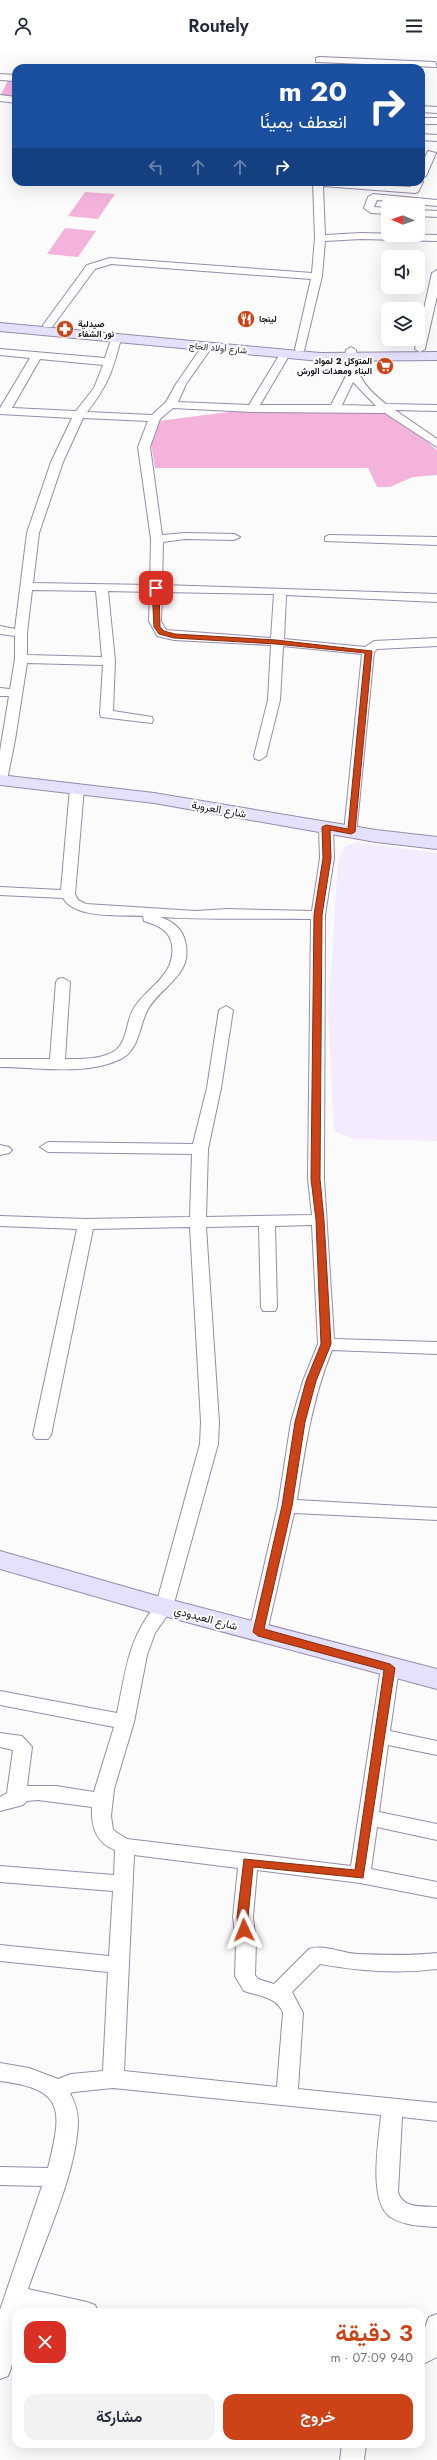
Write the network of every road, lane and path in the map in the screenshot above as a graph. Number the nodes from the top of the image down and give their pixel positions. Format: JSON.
{"nodes":[{"id":1,"x":318,"y":60,"type":"edge"},
{"id":2,"x":412,"y":64,"type":"edge"},
{"id":3,"x":425,"y":65,"type":"edge"},
{"id":4,"x":435,"y":65,"type":"dead end"},
{"id":5,"x":0,"y":77,"type":"edge"},
{"id":6,"x":12,"y":78,"type":"edge"},
{"id":7,"x":0,"y":98,"type":"edge"},
{"id":8,"x":12,"y":100,"type":"edge"},
{"id":9,"x":425,"y":109,"type":"edge"},
{"id":10,"x":437,"y":110,"type":"edge"},
{"id":11,"x":425,"y":121,"type":"edge"},
{"id":12,"x":437,"y":121,"type":"edge"},
{"id":13,"x":425,"y":137,"type":"edge"},
{"id":14,"x":437,"y":138,"type":"edge"},
{"id":15,"x":430,"y":153,"type":"edge"},
{"id":16,"x":425,"y":166,"type":"edge"},
{"id":17,"x":318,"y":186,"type":"edge"},
{"id":18,"x":417,"y":186,"type":"edge"},
{"id":19,"x":391,"y":198,"type":"edge"},
{"id":20,"x":410,"y":198,"type":"edge"},
{"id":21,"x":425,"y":201,"type":"edge"},
{"id":22,"x":437,"y":202,"type":"edge"},
{"id":23,"x":381,"y":211,"type":"edge"},
{"id":24,"x":425,"y":213,"type":"edge"},
{"id":25,"x":437,"y":214,"type":"edge"},
{"id":26,"x":320,"y":238,"type":"junction"},
{"id":27,"x":437,"y":238,"type":"edge"},
{"id":28,"x":437,"y":273,"type":"edge"},
{"id":29,"x":317,"y":276,"type":"junction"},
{"id":30,"x":0,"y":320,"type":"edge"},
{"id":31,"x":48,"y":325,"type":"junction"},
{"id":32,"x":0,"y":327,"type":"edge"},
{"id":33,"x":116,"y":339,"type":"junction"},
{"id":34,"x":207,"y":347,"type":"junction"},
{"id":35,"x":300,"y":349,"type":"junction"},
{"id":36,"x":420,"y":349,"type":"junction"},
{"id":37,"x":437,"y":350,"type":"edge"},
{"id":38,"x":0,"y":352,"type":"edge"},
{"id":39,"x":285,"y":354,"type":"junction"},
{"id":40,"x":350,"y":354,"type":"junction"},
{"id":41,"x":37,"y":355,"type":"junction"},
{"id":42,"x":437,"y":356,"type":"edge"},
{"id":43,"x":110,"y":362,"type":"junction"},
{"id":44,"x":352,"y":373,"type":"junction"},
{"id":45,"x":171,"y":404,"type":"junction"},
{"id":46,"x":335,"y":408,"type":"junction"},
{"id":47,"x":386,"y":408,"type":"junction"},
{"id":48,"x":437,"y":408,"type":"edge"},
{"id":49,"x":252,"y":409,"type":"junction"},
{"id":50,"x":2,"y":412,"type":"edge"},
{"id":51,"x":79,"y":414,"type":"junction"},
{"id":52,"x":155,"y":418,"type":"junction"},
{"id":53,"x":437,"y":444,"type":"edge"},
{"id":54,"x":234,"y":537,"type":"dead end"},
{"id":55,"x":157,"y":539,"type":"junction"},
{"id":56,"x":329,"y":539,"type":"dead end"},
{"id":57,"x":437,"y":541,"type":"edge"},
{"id":58,"x":27,"y":586,"type":"junction"},
{"id":59,"x":102,"y":587,"type":"junction"},
{"id":60,"x":156,"y":588,"type":"junction"},
{"id":61,"x":280,"y":591,"type":"junction"},
{"id":62,"x":437,"y":598,"type":"edge"},
{"id":63,"x":0,"y":630,"type":"edge"},
{"id":64,"x":21,"y":633,"type":"junction"},
{"id":65,"x":276,"y":642,"type":"junction"},
{"id":66,"x":437,"y":642,"type":"edge"},
{"id":67,"x":368,"y":651,"type":"junction"},
{"id":68,"x":21,"y":660,"type":"junction"},
{"id":69,"x":109,"y":661,"type":"junction"},
{"id":70,"x":0,"y":692,"type":"edge"},
{"id":71,"x":16,"y":693,"type":"junction"},
{"id":72,"x":147,"y":720,"type":"dead end"},
{"id":73,"x":5,"y":740,"type":"edge"},
{"id":74,"x":260,"y":756,"type":"dead end"},
{"id":75,"x":0,"y":780,"type":"edge"},
{"id":76,"x":77,"y":788,"type":"junction"},
{"id":77,"x":326,"y":827,"type":"junction"},
{"id":78,"x":351,"y":832,"type":"junction"},
{"id":79,"x":437,"y":843,"type":"edge"},
{"id":80,"x":0,"y":891,"type":"edge"},
{"id":81,"x":68,"y":894,"type":"junction"},
{"id":82,"x":132,"y":913,"type":"junction"},
{"id":83,"x":318,"y":915,"type":"junction"},
{"id":84,"x":63,"y":982,"type":"dead end"},
{"id":85,"x":226,"y":1010,"type":"dead end"},
{"id":86,"x":56,"y":1062,"type":"junction"},
{"id":87,"x":0,"y":1063,"type":"edge"},
{"id":88,"x":48,"y":1147,"type":"dead end"},
{"id":89,"x":200,"y":1149,"type":"junction"},
{"id":90,"x":320,"y":1220,"type":"junction"},
{"id":91,"x":0,"y":1221,"type":"edge"},
{"id":92,"x":267,"y":1221,"type":"junction"},
{"id":93,"x":198,"y":1223,"type":"junction"},
{"id":94,"x":86,"y":1224,"type":"junction"},
{"id":95,"x":270,"y":1307,"type":"dead end"},
{"id":96,"x":326,"y":1344,"type":"junction"},
{"id":97,"x":437,"y":1348,"type":"edge"},
{"id":98,"x":42,"y":1435,"type":"dead end"},
{"id":99,"x":287,"y":1506,"type":"junction"},
{"id":100,"x":437,"y":1514,"type":"edge"},
{"id":101,"x":0,"y":1560,"type":"edge"},
{"id":102,"x":164,"y":1607,"type":"junction"},
{"id":103,"x":258,"y":1632,"type":"junction"},
{"id":104,"x":390,"y":1668,"type":"junction"},
{"id":105,"x":437,"y":1679,"type":"edge"},
{"id":106,"x":0,"y":1698,"type":"edge"},
{"id":107,"x":125,"y":1722,"type":"junction"},
{"id":108,"x":379,"y":1736,"type":"junction"},
{"id":109,"x":0,"y":1740,"type":"edge"},
{"id":110,"x":437,"y":1748,"type":"edge"},
{"id":111,"x":103,"y":1801,"type":"junction"},
{"id":112,"x":8,"y":1802,"type":"edge"},
{"id":113,"x":369,"y":1818,"type":"junction"},
{"id":114,"x":437,"y":1832,"type":"edge"},
{"id":115,"x":125,"y":1846,"type":"junction"},
{"id":116,"x":248,"y":1862,"type":"junction"},
{"id":117,"x":0,"y":1874,"type":"edge"},
{"id":118,"x":360,"y":1875,"type":"junction"},
{"id":119,"x":123,"y":1884,"type":"junction"},
{"id":120,"x":437,"y":1890,"type":"edge"},
{"id":121,"x":0,"y":1953,"type":"edge"},
{"id":122,"x":437,"y":1961,"type":"edge"},
{"id":123,"x":118,"y":1965,"type":"junction"},
{"id":124,"x":279,"y":1992,"type":"junction"},
{"id":125,"x":0,"y":2072,"type":"edge"},
{"id":126,"x":113,"y":2079,"type":"junction"},
{"id":127,"x":56,"y":2090,"type":"junction"},
{"id":128,"x":287,"y":2097,"type":"junction"},
{"id":129,"x":392,"y":2108,"type":"junction"},
{"id":130,"x":437,"y":2112,"type":"edge"},
{"id":131,"x":0,"y":2176,"type":"edge"},
{"id":132,"x":56,"y":2176,"type":"junction"},
{"id":133,"x":437,"y":2217,"type":"edge"},
{"id":134,"x":15,"y":2296,"type":"junction"},
{"id":135,"x":13,"y":2308,"type":"edge"},
{"id":136,"x":69,"y":2308,"type":"edge"},
{"id":137,"x":12,"y":2311,"type":"edge"},
{"id":138,"x":437,"y":2324,"type":"edge"},
{"id":139,"x":425,"y":2353,"type":"edge"},
{"id":140,"x":0,"y":2369,"type":"edge"},
{"id":141,"x":354,"y":2448,"type":"edge"},
{"id":142,"x":352,"y":2460,"type":"edge"}],
"edges":[{"from":1,"to":2,"type":"street"},
{"from":3,"to":4,"type":"street"},
{"from":5,"to":6,"type":"street"},
{"from":7,"to":8,"type":"street"},
{"from":9,"to":10,"type":"street"},
{"from":11,"to":12,"type":"street"},
{"from":13,"to":14,"type":"street"},
{"from":15,"to":16,"type":"street"},
{"from":17,"to":26,"type":"street"},
{"from":18,"to":20,"type":"street"},
{"from":19,"to":23,"type":"street"},
{"from":21,"to":22,"type":"street"},
{"from":24,"to":25,"type":"street"},
{"from":26,"to":27,"type":"street"},
{"from":26,"to":29,"type":"street"},
{"from":28,"to":36,"type":"street"},
{"from":29,"to":31,"type":"street"},
{"from":29,"to":35,"type":"street"},
{"from":30,"to":31,"type":"main road","name":"شارع أولاد الحاج"},
{"from":31,"to":35,"type":"main road","name":"شارع أولاد الحاج"},
{"from":32,"to":33,"type":"main road","name":"شارع أولاد الحاج"},
{"from":33,"to":34,"type":"main road","name":"شارع أولاد الحاج"},
{"from":33,"to":43,"type":"street"},
{"from":34,"to":39,"type":"main road","name":"شارع أولاد الحاج"},
{"from":34,"to":45,"type":"street"},
{"from":35,"to":40,"type":"main road","name":"شارع أولاد الحاج"},
{"from":36,"to":37,"type":"main road","name":"شارع أولاد الحاج"},
{"from":36,"to":40,"type":"main road","name":"شارع أولاد الحاج"},
{"from":38,"to":41,"type":"street"},
{"from":39,"to":40,"type":"main road","name":"شارع أولاد الحاج"},
{"from":39,"to":49,"type":"street"},
{"from":40,"to":42,"type":"main road","name":"شارع أولاد الحاج"},
{"from":40,"to":44,"type":"street"},
{"from":41,"to":43,"type":"street"},
{"from":41,"to":50,"type":"street"},
{"from":43,"to":51,"type":"street"},
{"from":44,"to":46,"type":"street"},
{"from":44,"to":47,"type":"street"},
{"from":45,"to":49,"type":"street"},
{"from":45,"to":52,"type":"street"},
{"from":46,"to":47,"type":"street"},
{"from":46,"to":49,"type":"street"},
{"from":47,"to":48,"type":"street"},
{"from":47,"to":53,"type":"street"},
{"from":50,"to":51,"type":"street"},
{"from":51,"to":52,"type":"street"},
{"from":51,"to":58,"type":"street"},
{"from":52,"to":55,"type":"street"},
{"from":54,"to":55,"type":"street"},
{"from":55,"to":60,"type":"street"},
{"from":56,"to":57,"type":"street"},
{"from":58,"to":59,"type":"street"},
{"from":58,"to":64,"type":"street"},
{"from":59,"to":60,"type":"street"},
{"from":59,"to":69,"type":"street"},
{"from":60,"to":61,"type":"street"},
{"from":60,"to":65,"type":"street"},
{"from":61,"to":62,"type":"street"},
{"from":61,"to":65,"type":"street"},
{"from":63,"to":64,"type":"street"},
{"from":64,"to":68,"type":"street"},
{"from":65,"to":67,"type":"street"},
{"from":65,"to":74,"type":"street"},
{"from":66,"to":67,"type":"street"},
{"from":67,"to":78,"type":"street"},
{"from":68,"to":69,"type":"street"},
{"from":68,"to":71,"type":"street"},
{"from":69,"to":72,"type":"street"},
{"from":70,"to":71,"type":"street"},
{"from":71,"to":73,"type":"street"},
{"from":73,"to":75,"type":"street"},
{"from":75,"to":76,"type":"main road","name":"شارع العروبة"},
{"from":76,"to":77,"type":"main road","name":"شارع العروبة"},
{"from":76,"to":81,"type":"street"},
{"from":77,"to":78,"type":"main road","name":"شارع العروبة"},
{"from":77,"to":83,"type":"street"},
{"from":78,"to":79,"type":"main road","name":"شارع العروبة"},
{"from":80,"to":81,"type":"street"},
{"from":81,"to":82,"type":"street"},
{"from":82,"to":83,"type":"street"},
{"from":82,"to":86,"type":"street"},
{"from":83,"to":90,"type":"street"},
{"from":84,"to":86,"type":"street"},
{"from":85,"to":89,"type":"street"},
{"from":86,"to":87,"type":"street"},
{"from":88,"to":89,"type":"street"},
{"from":89,"to":93,"type":"street"},
{"from":90,"to":92,"type":"street"},
{"from":90,"to":96,"type":"street"},
{"from":91,"to":94,"type":"street"},
{"from":92,"to":93,"type":"street"},
{"from":92,"to":95,"type":"street"},
{"from":93,"to":94,"type":"street"},
{"from":93,"to":102,"type":"street"},
{"from":94,"to":98,"type":"street"},
{"from":96,"to":97,"type":"street"},
{"from":96,"to":99,"type":"street"},
{"from":99,"to":100,"type":"street"},
{"from":99,"to":103,"type":"street"},
{"from":101,"to":102,"type":"main road","name":"شارع العيدودي"},
{"from":102,"to":103,"type":"main road","name":"شارع العيدودي"},
{"from":102,"to":107,"type":"street"},
{"from":103,"to":104,"type":"main road","name":"شارع العيدودي"},
{"from":104,"to":105,"type":"main road","name":"شارع العيدودي"},
{"from":104,"to":108,"type":"street"},
{"from":106,"to":107,"type":"street"},
{"from":107,"to":111,"type":"street"},
{"from":108,"to":110,"type":"street"},
{"from":108,"to":113,"type":"street"},
{"from":109,"to":112,"type":"street"},
{"from":111,"to":112,"type":"street"},
{"from":111,"to":115,"type":"street"},
{"from":113,"to":114,"type":"street"},
{"from":113,"to":118,"type":"street"},
{"from":115,"to":116,"type":"street"},
{"from":115,"to":119,"type":"street"},
{"from":116,"to":118,"type":"street"},
{"from":116,"to":124,"type":"street"},
{"from":117,"to":119,"type":"street"},
{"from":118,"to":120,"type":"street"},
{"from":119,"to":123,"type":"street"},
{"from":121,"to":123,"type":"street"},
{"from":122,"to":124,"type":"street"},
{"from":123,"to":126,"type":"street"},
{"from":124,"to":128,"type":"street"},
{"from":125,"to":127,"type":"street"},
{"from":126,"to":127,"type":"street"},
{"from":126,"to":128,"type":"street"},
{"from":127,"to":132,"type":"street"},
{"from":128,"to":129,"type":"street"},
{"from":129,"to":130,"type":"street"},
{"from":129,"to":133,"type":"street"},
{"from":131,"to":132,"type":"street"},
{"from":132,"to":134,"type":"street"},
{"from":134,"to":135,"type":"street"},
{"from":134,"to":136,"type":"street"},
{"from":137,"to":140,"type":"street"},
{"from":138,"to":139,"type":"street"},
{"from":141,"to":142,"type":"street"}]}
